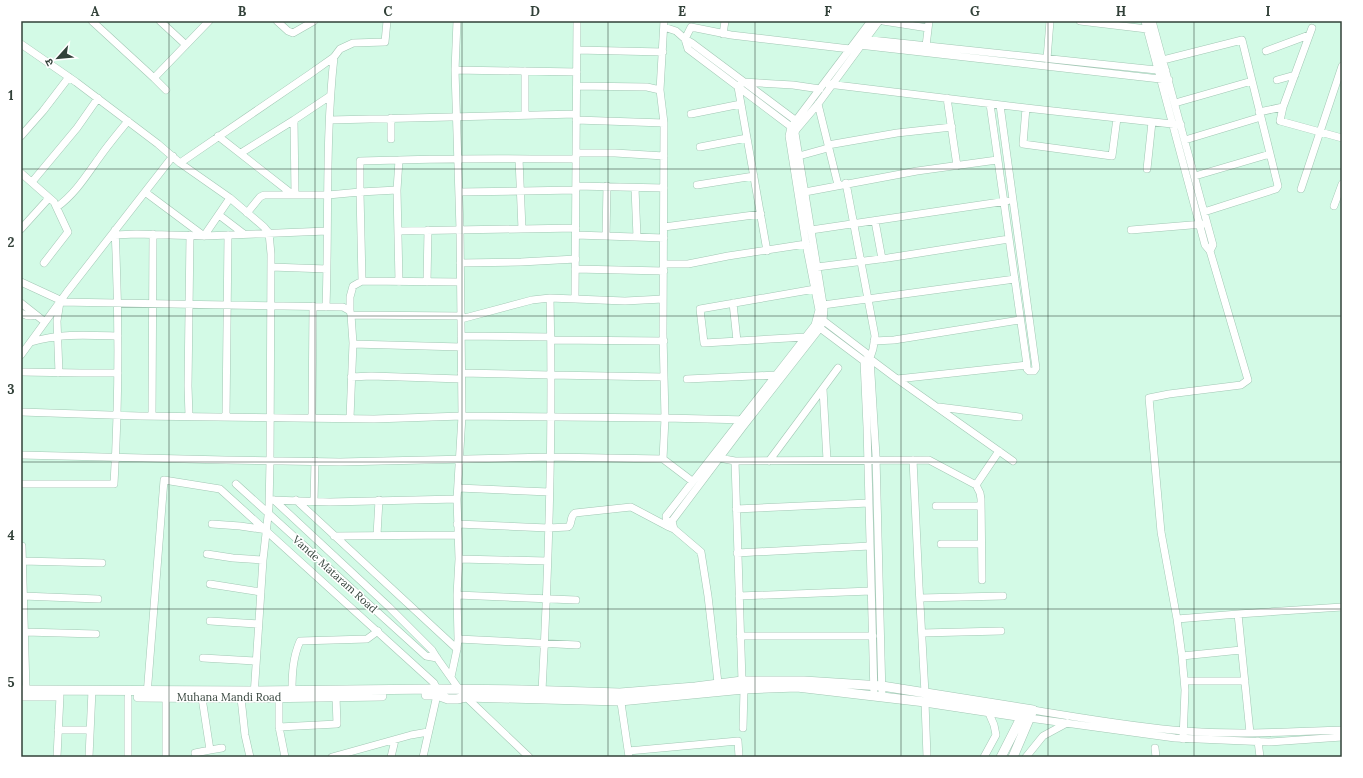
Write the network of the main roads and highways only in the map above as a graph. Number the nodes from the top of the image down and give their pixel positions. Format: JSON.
{"nodes":[{"id":1,"x":743,"y":685,"type":"junction"},
{"id":2,"x":459,"y":689,"type":"junction"},
{"id":3,"x":23,"y":692,"type":"edge"},
{"id":4,"x":437,"y":692,"type":"junction"},
{"id":5,"x":92,"y":693,"type":"junction"},
{"id":6,"x":147,"y":694,"type":"junction"},
{"id":7,"x":254,"y":695,"type":"junction"},
{"id":8,"x":466,"y":697,"type":"junction"},
{"id":9,"x":620,"y":697,"type":"junction"},
{"id":10,"x":925,"y":697,"type":"junction"},
{"id":11,"x":1027,"y":713,"type":"junction"},
{"id":12,"x":1002,"y":757,"type":"edge"},
{"id":13,"x":1013,"y":757,"type":"edge"}],
"edges":[{"from":1,"to":9,"type":"main road"},
{"from":1,"to":9,"type":"main road"},
{"from":1,"to":10,"type":"main road"},
{"from":1,"to":10,"type":"main road"},
{"from":2,"to":4,"type":"main road"},
{"from":2,"to":8,"type":"main road","name":"Vande Mataram Road"},
{"from":2,"to":9,"type":"main road"},
{"from":3,"to":5,"type":"main road"},
{"from":3,"to":5,"type":"main road","name":"Muhana Mandi Road"},
{"from":4,"to":7,"type":"main road"},
{"from":4,"to":7,"type":"main road","name":"Muhana Mandi Road"},
{"from":4,"to":8,"type":"main road"},
{"from":5,"to":6,"type":"main road"},
{"from":5,"to":6,"type":"main road","name":"Muhana Mandi Road"},
{"from":6,"to":7,"type":"main road"},
{"from":6,"to":7,"type":"main road","name":"Muhana Mandi Road"},
{"from":8,"to":9,"type":"main road"},
{"from":10,"to":11,"type":"main road"},
{"from":10,"to":11,"type":"main road"},
{"from":11,"to":12,"type":"main road"},
{"from":11,"to":13,"type":"main road"}]}
